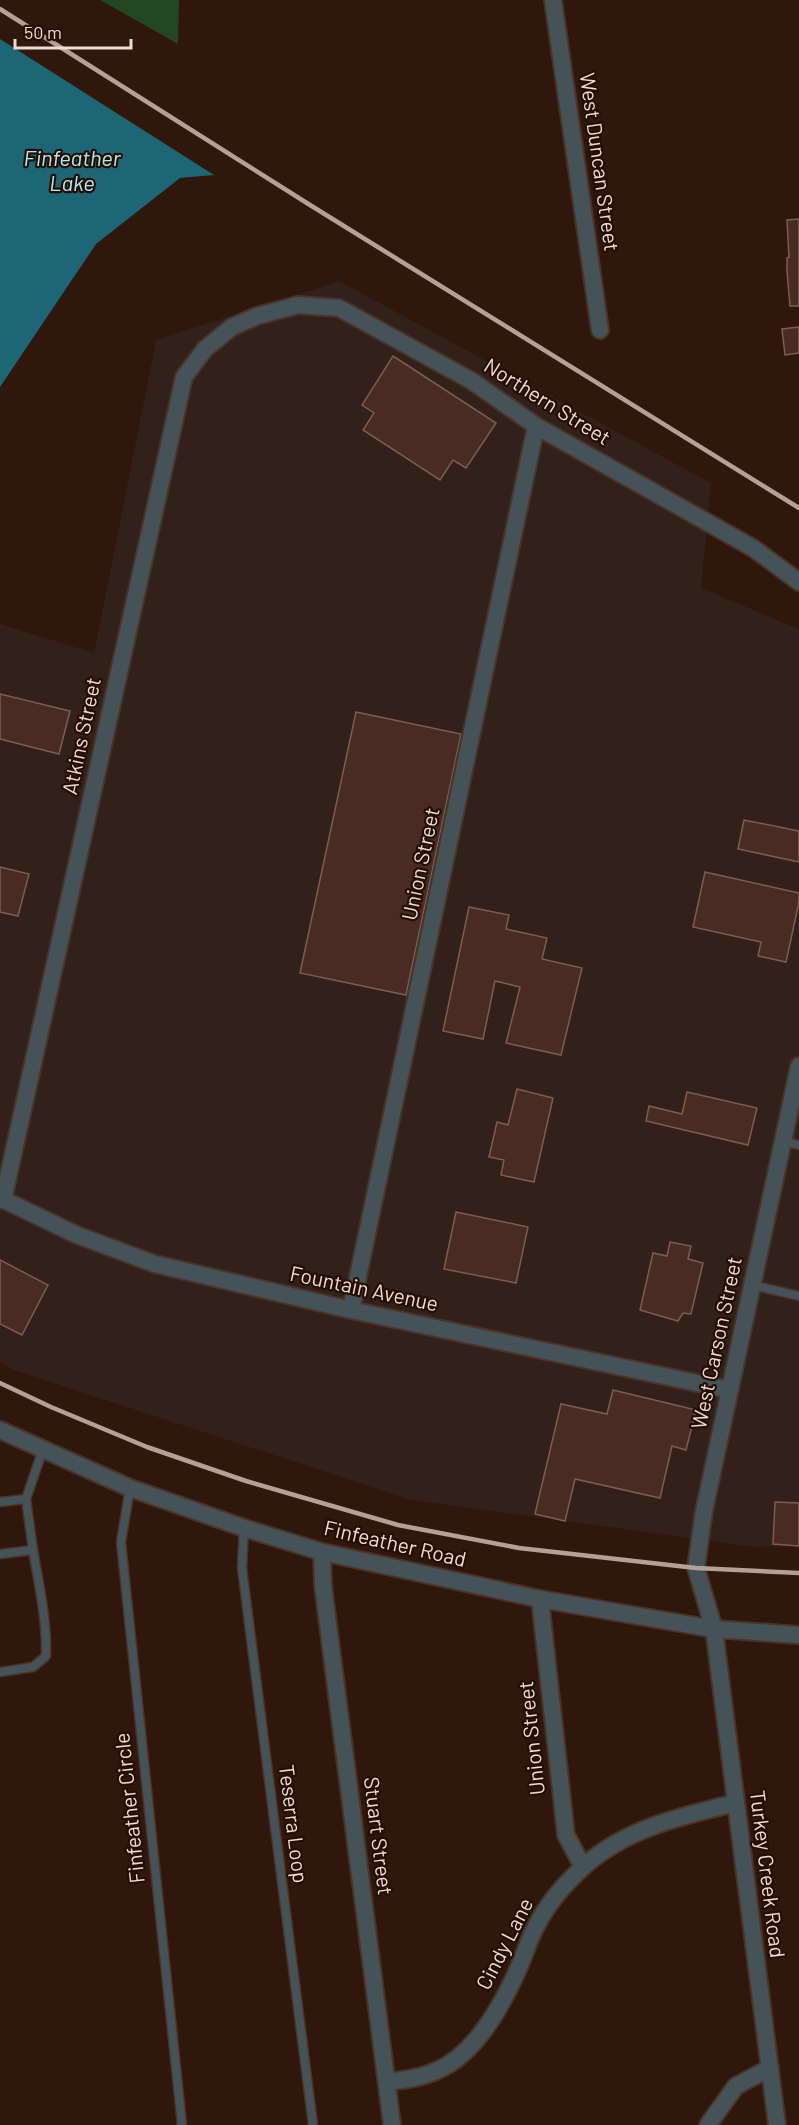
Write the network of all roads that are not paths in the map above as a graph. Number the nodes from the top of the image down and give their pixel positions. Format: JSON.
{"nodes":[{"id":1,"x":553,"y":0,"type":"edge"},
{"id":2,"x":257,"y":315,"type":"joint"},
{"id":3,"x":600,"y":330,"type":"dead end"},
{"id":4,"x":536,"y":426,"type":"junction"},
{"id":5,"x":799,"y":582,"type":"edge"},
{"id":6,"x":799,"y":1066,"type":"edge"},
{"id":7,"x":797,"y":1084,"type":"edge"},
{"id":8,"x":791,"y":1143,"type":"edge"},
{"id":9,"x":2,"y":1199,"type":"edge"},
{"id":10,"x":752,"y":1285,"type":"junction"},
{"id":11,"x":799,"y":1296,"type":"edge"},
{"id":12,"x":351,"y":1310,"type":"junction"},
{"id":13,"x":730,"y":1390,"type":"junction"},
{"id":14,"x":0,"y":1430,"type":"edge"},
{"id":15,"x":43,"y":1449,"type":"junction"},
{"id":16,"x":130,"y":1488,"type":"junction"},
{"id":17,"x":26,"y":1499,"type":"junction"},
{"id":18,"x":0,"y":1502,"type":"edge"},
{"id":19,"x":244,"y":1528,"type":"junction"},
{"id":20,"x":33,"y":1550,"type":"junction"},
{"id":21,"x":322,"y":1552,"type":"junction"},
{"id":22,"x":0,"y":1554,"type":"edge"},
{"id":23,"x":540,"y":1599,"type":"junction"},
{"id":24,"x":714,"y":1629,"type":"junction"},
{"id":25,"x":799,"y":1635,"type":"edge"},
{"id":26,"x":0,"y":1672,"type":"edge"},
{"id":27,"x":735,"y":1803,"type":"junction"},
{"id":28,"x":583,"y":1867,"type":"junction"},
{"id":29,"x":770,"y":2067,"type":"junction"},
{"id":30,"x":387,"y":2082,"type":"junction"},
{"id":31,"x":182,"y":2125,"type":"edge"},
{"id":32,"x":313,"y":2125,"type":"edge"},
{"id":33,"x":392,"y":2125,"type":"edge"},
{"id":34,"x":708,"y":2125,"type":"edge"},
{"id":35,"x":777,"y":2125,"type":"edge"}],
"edges":[{"from":1,"to":3,"type":"street","name":"West Duncan Street"},
{"from":2,"to":4,"type":"street","name":"Northern Street"},
{"from":2,"to":9,"type":"street","name":"Atkins Street"},
{"from":4,"to":5,"type":"street","name":"Northern Street"},
{"from":4,"to":12,"type":"street","name":"Union Street"},
{"from":6,"to":7,"type":"street","name":"West Carson Street"},
{"from":7,"to":8,"type":"street","name":"West Carson Street"},
{"from":8,"to":10,"type":"street","name":"West Carson Street"},
{"from":9,"to":12,"type":"street","name":"Fountain Avenue"},
{"from":10,"to":11,"type":"lane"},
{"from":10,"to":13,"type":"street","name":"West Carson Street"},
{"from":12,"to":13,"type":"street","name":"Fountain Avenue"},
{"from":13,"to":24,"type":"street","name":"West Carson Street"},
{"from":14,"to":15,"type":"street","name":"Finfeather Road"},
{"from":15,"to":16,"type":"street","name":"Finfeather Road"},
{"from":15,"to":17,"type":"lane"},
{"from":16,"to":19,"type":"street","name":"Finfeather Road"},
{"from":16,"to":31,"type":"lane","name":"Finfeather Circle"},
{"from":17,"to":18,"type":"lane"},
{"from":17,"to":20,"type":"lane"},
{"from":19,"to":21,"type":"street","name":"Finfeather Road"},
{"from":19,"to":32,"type":"lane","name":"Teserra Loop"},
{"from":20,"to":22,"type":"lane"},
{"from":20,"to":26,"type":"lane"},
{"from":21,"to":23,"type":"street","name":"Finfeather Road"},
{"from":21,"to":30,"type":"street","name":"Stuart Street"},
{"from":23,"to":24,"type":"street","name":"Finfeather Road"},
{"from":23,"to":28,"type":"street","name":"Union Street"},
{"from":24,"to":25,"type":"street","name":"Finfeather Road"},
{"from":24,"to":27,"type":"street","name":"Turkey Creek Road"},
{"from":27,"to":28,"type":"street","name":"Cindy Lane"},
{"from":27,"to":29,"type":"street","name":"Turkey Creek Road"},
{"from":28,"to":30,"type":"street","name":"Cindy Lane"},
{"from":29,"to":34,"type":"street"},
{"from":29,"to":35,"type":"street","name":"Turkey Creek Road"},
{"from":30,"to":33,"type":"street","name":"Stuart Street"}]}
